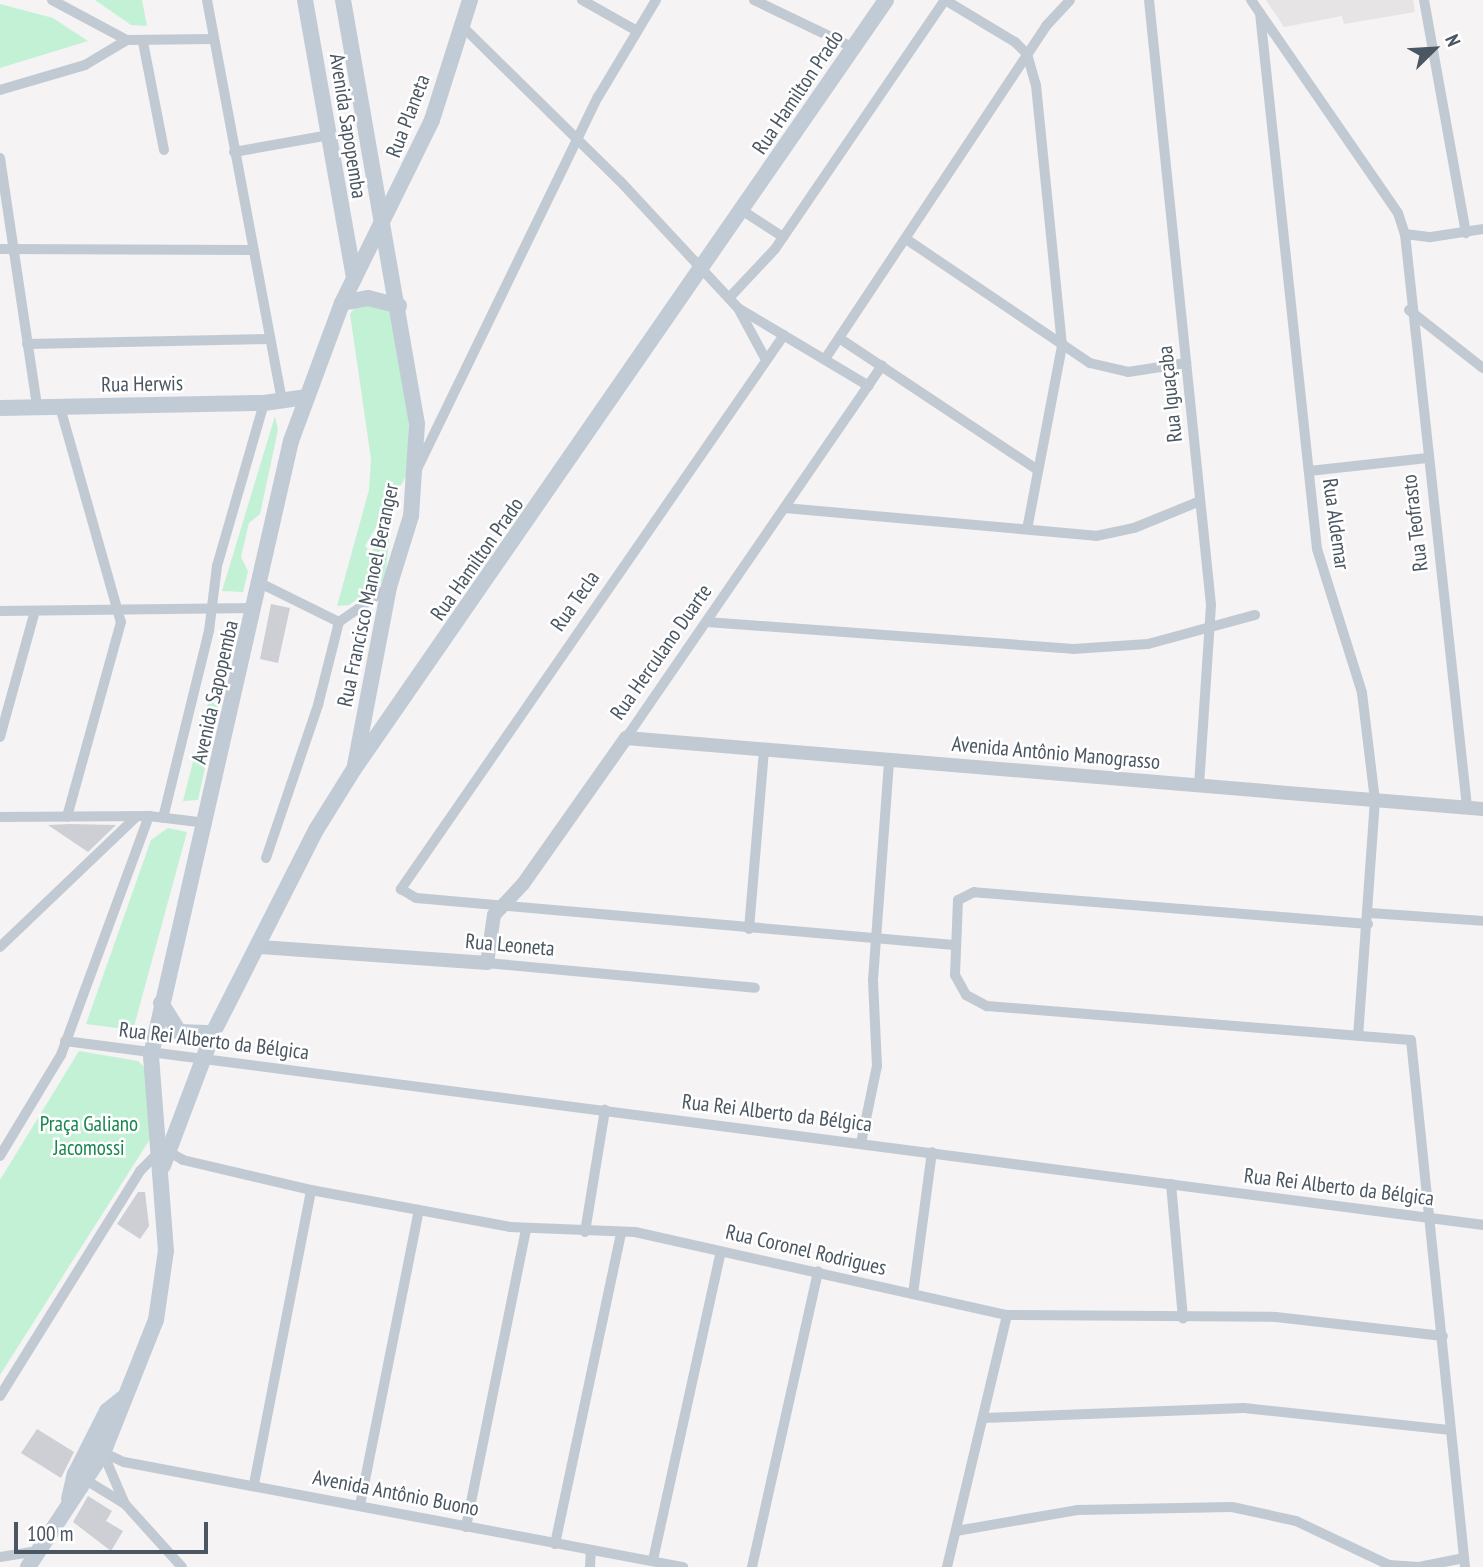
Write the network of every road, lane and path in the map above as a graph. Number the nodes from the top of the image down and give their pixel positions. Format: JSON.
{"nodes":[{"id":1,"x":52,"y":0,"type":"edge"},
{"id":2,"x":207,"y":0,"type":"edge"},
{"id":3,"x":305,"y":0,"type":"edge"},
{"id":4,"x":343,"y":0,"type":"edge"},
{"id":5,"x":470,"y":0,"type":"edge"},
{"id":6,"x":582,"y":0,"type":"edge"},
{"id":7,"x":656,"y":0,"type":"edge"},
{"id":8,"x":754,"y":0,"type":"edge"},
{"id":9,"x":886,"y":0,"type":"edge"},
{"id":10,"x":945,"y":0,"type":"edge"},
{"id":11,"x":1070,"y":0,"type":"edge"},
{"id":12,"x":1149,"y":0,"type":"edge"},
{"id":13,"x":1251,"y":0,"type":"edge"},
{"id":14,"x":1424,"y":0,"type":"edge"},
{"id":15,"x":79,"y":5,"type":"edge"},
{"id":16,"x":1260,"y":13,"type":"junction"},
{"id":17,"x":462,"y":26,"type":"junction"},
{"id":18,"x":637,"y":31,"type":"junction"},
{"id":19,"x":214,"y":39,"type":"junction"},
{"id":20,"x":127,"y":40,"type":"junction"},
{"id":21,"x":143,"y":42,"type":"junction"},
{"id":22,"x":853,"y":48,"type":"junction"},
{"id":23,"x":1027,"y":54,"type":"junction"},
{"id":24,"x":0,"y":90,"type":"edge"},
{"id":25,"x":329,"y":135,"type":"junction"},
{"id":26,"x":578,"y":138,"type":"junction"},
{"id":27,"x":164,"y":150,"type":"dead end"},
{"id":28,"x":234,"y":152,"type":"junction"},
{"id":29,"x":0,"y":158,"type":"edge"},
{"id":30,"x":377,"y":194,"type":"junction"},
{"id":31,"x":396,"y":196,"type":"junction"},
{"id":32,"x":743,"y":211,"type":"junction"},
{"id":33,"x":383,"y":222,"type":"junction"},
{"id":34,"x":1483,"y":229,"type":"edge"},
{"id":35,"x":1466,"y":233,"type":"junction"},
{"id":36,"x":1405,"y":234,"type":"junction"},
{"id":37,"x":783,"y":237,"type":"junction"},
{"id":38,"x":906,"y":239,"type":"junction"},
{"id":39,"x":6,"y":249,"type":"edge"},
{"id":40,"x":253,"y":250,"type":"junction"},
{"id":41,"x":704,"y":268,"type":"junction"},
{"id":42,"x":354,"y":279,"type":"junction"},
{"id":43,"x":729,"y":298,"type":"junction"},
{"id":44,"x":342,"y":303,"type":"junction"},
{"id":45,"x":399,"y":306,"type":"junction"},
{"id":46,"x":738,"y":308,"type":"junction"},
{"id":47,"x":1409,"y":310,"type":"junction"},
{"id":48,"x":784,"y":335,"type":"junction"},
{"id":49,"x":839,"y":338,"type":"junction"},
{"id":50,"x":270,"y":339,"type":"junction"},
{"id":51,"x":27,"y":344,"type":"junction"},
{"id":52,"x":1062,"y":346,"type":"junction"},
{"id":53,"x":825,"y":359,"type":"junction"},
{"id":54,"x":766,"y":360,"type":"junction"},
{"id":55,"x":1186,"y":363,"type":"junction"},
{"id":56,"x":882,"y":366,"type":"junction"},
{"id":57,"x":1483,"y":368,"type":"edge"},
{"id":58,"x":869,"y":386,"type":"junction"},
{"id":59,"x":283,"y":402,"type":"junction"},
{"id":60,"x":264,"y":403,"type":"junction"},
{"id":61,"x":303,"y":405,"type":"junction"},
{"id":62,"x":37,"y":407,"type":"junction"},
{"id":63,"x":60,"y":407,"type":"junction"},
{"id":64,"x":0,"y":408,"type":"edge"},
{"id":65,"x":1427,"y":458,"type":"junction"},
{"id":66,"x":1036,"y":469,"type":"junction"},
{"id":67,"x":415,"y":471,"type":"junction"},
{"id":68,"x":1308,"y":471,"type":"junction"},
{"id":69,"x":1200,"y":501,"type":"junction"},
{"id":70,"x":785,"y":508,"type":"junction"},
{"id":71,"x":1027,"y":529,"type":"junction"},
{"id":72,"x":261,"y":583,"type":"junction"},
{"id":73,"x":389,"y":587,"type":"junction"},
{"id":74,"x":211,"y":606,"type":"junction"},
{"id":75,"x":118,"y":608,"type":"junction"},
{"id":76,"x":255,"y":608,"type":"junction"},
{"id":77,"x":0,"y":611,"type":"edge"},
{"id":78,"x":35,"y":611,"type":"junction"},
{"id":79,"x":1255,"y":615,"type":"dead end"},
{"id":80,"x":339,"y":622,"type":"junction"},
{"id":81,"x":707,"y":622,"type":"junction"},
{"id":82,"x":1211,"y":626,"type":"junction"},
{"id":83,"x":0,"y":737,"type":"edge"},
{"id":84,"x":626,"y":738,"type":"junction"},
{"id":85,"x":764,"y":752,"type":"junction"},
{"id":86,"x":889,"y":762,"type":"junction"},
{"id":87,"x":354,"y":769,"type":"junction"},
{"id":88,"x":1199,"y":785,"type":"junction"},
{"id":89,"x":1375,"y":800,"type":"junction"},
{"id":90,"x":1467,"y":807,"type":"junction"},
{"id":91,"x":1483,"y":809,"type":"edge"},
{"id":92,"x":149,"y":816,"type":"junction"},
{"id":93,"x":0,"y":817,"type":"edge"},
{"id":94,"x":67,"y":817,"type":"junction"},
{"id":95,"x":136,"y":817,"type":"junction"},
{"id":96,"x":163,"y":818,"type":"junction"},
{"id":97,"x":207,"y":823,"type":"junction"},
{"id":98,"x":266,"y":858,"type":"dead end"},
{"id":99,"x":502,"y":906,"type":"junction"},
{"id":100,"x":1369,"y":918,"type":"junction"},
{"id":101,"x":1483,"y":921,"type":"edge"},
{"id":102,"x":749,"y":929,"type":"junction"},
{"id":103,"x":875,"y":937,"type":"junction"},
{"id":104,"x":954,"y":945,"type":"junction"},
{"id":105,"x":0,"y":947,"type":"edge"},
{"id":106,"x":260,"y":947,"type":"junction"},
{"id":107,"x":486,"y":963,"type":"junction"},
{"id":108,"x":755,"y":988,"type":"dead end"},
{"id":109,"x":161,"y":1003,"type":"junction"},
{"id":110,"x":213,"y":1033,"type":"junction"},
{"id":111,"x":1358,"y":1035,"type":"junction"},
{"id":112,"x":65,"y":1041,"type":"junction"},
{"id":113,"x":151,"y":1055,"type":"junction"},
{"id":114,"x":202,"y":1057,"type":"junction"},
{"id":115,"x":605,"y":1110,"type":"junction"},
{"id":116,"x":861,"y":1143,"type":"junction"},
{"id":117,"x":161,"y":1148,"type":"junction"},
{"id":118,"x":932,"y":1152,"type":"junction"},
{"id":119,"x":0,"y":1156,"type":"edge"},
{"id":120,"x":1171,"y":1184,"type":"junction"},
{"id":121,"x":311,"y":1191,"type":"junction"},
{"id":122,"x":419,"y":1210,"type":"junction"},
{"id":123,"x":1432,"y":1219,"type":"junction"},
{"id":124,"x":1483,"y":1225,"type":"edge"},
{"id":125,"x":526,"y":1229,"type":"junction"},
{"id":126,"x":585,"y":1232,"type":"junction"},
{"id":127,"x":621,"y":1233,"type":"junction"},
{"id":128,"x":721,"y":1251,"type":"junction"},
{"id":129,"x":818,"y":1272,"type":"junction"},
{"id":130,"x":913,"y":1294,"type":"junction"},
{"id":131,"x":1007,"y":1315,"type":"junction"},
{"id":132,"x":1183,"y":1318,"type":"junction"},
{"id":133,"x":1443,"y":1336,"type":"junction"},
{"id":134,"x":0,"y":1396,"type":"edge"},
{"id":135,"x":983,"y":1418,"type":"junction"},
{"id":136,"x":1451,"y":1430,"type":"junction"},
{"id":137,"x":96,"y":1450,"type":"junction"},
{"id":138,"x":82,"y":1477,"type":"junction"},
{"id":139,"x":254,"y":1484,"type":"junction"},
{"id":140,"x":125,"y":1504,"type":"junction"},
{"id":141,"x":360,"y":1506,"type":"junction"},
{"id":142,"x":466,"y":1527,"type":"junction"},
{"id":143,"x":956,"y":1531,"type":"junction"},
{"id":144,"x":555,"y":1544,"type":"junction"},
{"id":145,"x":38,"y":1550,"type":"junction"},
{"id":146,"x":592,"y":1550,"type":"junction"},
{"id":147,"x":0,"y":1557,"type":"edge"},
{"id":148,"x":653,"y":1560,"type":"junction"},
{"id":149,"x":1464,"y":1563,"type":"edge"},
{"id":150,"x":670,"y":1565,"type":"edge"},
{"id":151,"x":28,"y":1567,"type":"edge"},
{"id":152,"x":182,"y":1567,"type":"edge"},
{"id":153,"x":590,"y":1567,"type":"edge"},
{"id":154,"x":683,"y":1567,"type":"edge"},
{"id":155,"x":752,"y":1567,"type":"edge"},
{"id":156,"x":947,"y":1567,"type":"edge"}],
"edges":[{"from":1,"to":15,"type":"street"},
{"from":2,"to":19,"type":"street"},
{"from":3,"to":25,"type":"main road","name":"Avenida Sapopemba"},
{"from":4,"to":30,"type":"main road","name":"Avenida Sapopemba"},
{"from":5,"to":17,"type":"main road","name":"Rua Planeta"},
{"from":6,"to":18,"type":"street"},
{"from":7,"to":18,"type":"street"},
{"from":8,"to":22,"type":"street"},
{"from":9,"to":22,"type":"main road","name":"Rua Hamilton Prado"},
{"from":10,"to":23,"type":"street"},
{"from":10,"to":37,"type":"street"},
{"from":11,"to":23,"type":"street"},
{"from":12,"to":55,"type":"street","name":"Rua Iguaçaba"},
{"from":13,"to":16,"type":"street"},
{"from":14,"to":35,"type":"street"},
{"from":15,"to":20,"type":"street"},
{"from":16,"to":36,"type":"street"},
{"from":16,"to":68,"type":"street","name":"Rua Aldemar"},
{"from":17,"to":26,"type":"street"},
{"from":17,"to":31,"type":"main road","name":"Rua Planeta"},
{"from":18,"to":26,"type":"street"},
{"from":19,"to":21,"type":"street"},
{"from":19,"to":28,"type":"street"},
{"from":20,"to":21,"type":"street"},
{"from":20,"to":24,"type":"street"},
{"from":21,"to":27,"type":"street"},
{"from":22,"to":32,"type":"main road","name":"Rua Hamilton Prado"},
{"from":23,"to":38,"type":"street"},
{"from":23,"to":52,"type":"street"},
{"from":25,"to":28,"type":"street"},
{"from":25,"to":42,"type":"main road","name":"Avenida Sapopemba"},
{"from":26,"to":41,"type":"street"},
{"from":26,"to":67,"type":"street"},
{"from":28,"to":40,"type":"street"},
{"from":29,"to":39,"type":"street"},
{"from":30,"to":31,"type":"main road"},
{"from":30,"to":33,"type":"main road","name":"Avenida Sapopemba"},
{"from":31,"to":33,"type":"main road","name":"Rua Planeta"},
{"from":32,"to":37,"type":"street"},
{"from":32,"to":41,"type":"main road","name":"Rua Hamilton Prado"},
{"from":33,"to":42,"type":"main road","name":"Rua Planeta"},
{"from":33,"to":45,"type":"main road","name":"Rua Francisco Manoel Beranger"},
{"from":34,"to":35,"type":"street"},
{"from":35,"to":36,"type":"street"},
{"from":36,"to":47,"type":"street","name":"Rua Teofrasto"},
{"from":37,"to":43,"type":"street"},
{"from":38,"to":49,"type":"street"},
{"from":38,"to":52,"type":"street"},
{"from":39,"to":40,"type":"street"},
{"from":39,"to":51,"type":"street"},
{"from":40,"to":50,"type":"street"},
{"from":41,"to":43,"type":"street"},
{"from":41,"to":87,"type":"main road","name":"Rua Hamilton Prado"},
{"from":42,"to":44,"type":"main road","name":"Avenida Sapopemba"},
{"from":43,"to":46,"type":"street"},
{"from":44,"to":45,"type":"main road"},
{"from":44,"to":61,"type":"main road","name":"Avenida Sapopemba"},
{"from":45,"to":67,"type":"main road","name":"Rua Francisco Manoel Beranger"},
{"from":46,"to":48,"type":"street"},
{"from":46,"to":54,"type":"street"},
{"from":47,"to":57,"type":"street"},
{"from":47,"to":65,"type":"street","name":"Rua Teofrasto"},
{"from":48,"to":53,"type":"street"},
{"from":48,"to":54,"type":"street","name":"Rua Tecla"},
{"from":49,"to":53,"type":"street"},
{"from":49,"to":56,"type":"street"},
{"from":50,"to":51,"type":"street"},
{"from":50,"to":59,"type":"street"},
{"from":51,"to":62,"type":"street"},
{"from":52,"to":55,"type":"street"},
{"from":52,"to":66,"type":"street"},
{"from":53,"to":58,"type":"street"},
{"from":54,"to":99,"type":"street","name":"Rua Tecla"},
{"from":55,"to":69,"type":"street","name":"Rua Iguaçaba"},
{"from":56,"to":58,"type":"street","name":"Rua Herculano Duarte"},
{"from":56,"to":66,"type":"street"},
{"from":58,"to":70,"type":"street","name":"Rua Herculano Duarte"},
{"from":59,"to":60,"type":"main road","name":"Rua Herwis"},
{"from":59,"to":61,"type":"main road","name":"Rua Herwis"},
{"from":60,"to":63,"type":"main road","name":"Rua Herwis"},
{"from":60,"to":74,"type":"street"},
{"from":61,"to":72,"type":"main road","name":"Avenida Sapopemba"},
{"from":62,"to":63,"type":"main road","name":"Rua Herwis"},
{"from":62,"to":64,"type":"main road","name":"Rua Herwis"},
{"from":63,"to":75,"type":"street"},
{"from":65,"to":68,"type":"street"},
{"from":65,"to":90,"type":"street","name":"Rua Teofrasto"},
{"from":66,"to":71,"type":"street"},
{"from":67,"to":73,"type":"main road","name":"Rua Francisco Manoel Beranger"},
{"from":68,"to":89,"type":"street","name":"Rua Aldemar"},
{"from":69,"to":71,"type":"street"},
{"from":69,"to":82,"type":"street","name":"Rua Iguaçaba"},
{"from":70,"to":71,"type":"street"},
{"from":70,"to":81,"type":"street","name":"Rua Herculano Duarte"},
{"from":72,"to":76,"type":"main road","name":"Avenida Sapopemba"},
{"from":72,"to":80,"type":"street"},
{"from":73,"to":80,"type":"street"},
{"from":73,"to":87,"type":"main road","name":"Rua Francisco Manoel Beranger"},
{"from":74,"to":75,"type":"street"},
{"from":74,"to":76,"type":"street"},
{"from":74,"to":96,"type":"street"},
{"from":75,"to":78,"type":"street"},
{"from":75,"to":94,"type":"street"},
{"from":76,"to":97,"type":"main road","name":"Avenida Sapopemba"},
{"from":77,"to":78,"type":"street"},
{"from":78,"to":83,"type":"street"},
{"from":79,"to":82,"type":"street"},
{"from":80,"to":98,"type":"street"},
{"from":81,"to":82,"type":"street"},
{"from":81,"to":84,"type":"street","name":"Rua Herculano Duarte"},
{"from":82,"to":88,"type":"street","name":"Rua Iguaçaba"},
{"from":84,"to":85,"type":"street","name":"Avenida Antônio Manograsso"},
{"from":84,"to":99,"type":"street","name":"Rua Herculano Duarte"},
{"from":85,"to":86,"type":"street","name":"Avenida Antônio Manograsso"},
{"from":85,"to":102,"type":"street"},
{"from":86,"to":88,"type":"street","name":"Avenida Antônio Manograsso"},
{"from":86,"to":103,"type":"street"},
{"from":87,"to":106,"type":"main road","name":"Rua Hamilton Prado"},
{"from":88,"to":89,"type":"street","name":"Avenida Antônio Manograsso"},
{"from":89,"to":90,"type":"street","name":"Avenida Antônio Manograsso"},
{"from":89,"to":100,"type":"street","name":"Rua Aldemar"},
{"from":90,"to":91,"type":"street","name":"Avenida Antônio Manograsso"},
{"from":92,"to":95,"type":"street"},
{"from":92,"to":96,"type":"street"},
{"from":92,"to":112,"type":"street"},
{"from":93,"to":94,"type":"street"},
{"from":94,"to":95,"type":"street"},
{"from":95,"to":105,"type":"street"},
{"from":96,"to":97,"type":"street"},
{"from":97,"to":109,"type":"main road","name":"Avenida Sapopemba"},
{"from":99,"to":102,"type":"street"},
{"from":99,"to":107,"type":"street","name":"Rua Herculano Duarte"},
{"from":100,"to":101,"type":"street"},
{"from":100,"to":104,"type":"street"},
{"from":100,"to":111,"type":"street","name":"Rua Aldemar"},
{"from":102,"to":103,"type":"street"},
{"from":103,"to":104,"type":"street"},
{"from":103,"to":116,"type":"street"},
{"from":104,"to":111,"type":"street"},
{"from":106,"to":107,"type":"street","name":"Rua Leoneta"},
{"from":106,"to":110,"type":"main road","name":"Rua Hamilton Prado"},
{"from":107,"to":108,"type":"street","name":"Rua Leoneta"},
{"from":109,"to":110,"type":"main road"},
{"from":109,"to":113,"type":"main road","name":"Avenida Sapopemba"},
{"from":110,"to":114,"type":"main road","name":"Rua Hamilton Prado"},
{"from":111,"to":123,"type":"street"},
{"from":112,"to":113,"type":"street","name":"Rua Rei Alberto da Bélgica"},
{"from":112,"to":119,"type":"street"},
{"from":113,"to":114,"type":"street","name":"Rua Rei Alberto da Bélgica"},
{"from":113,"to":117,"type":"main road","name":"Avenida Sapopemba"},
{"from":114,"to":115,"type":"street","name":"Rua Rei Alberto da Bélgica"},
{"from":114,"to":117,"type":"main road","name":"Rua Hamilton Prado"},
{"from":115,"to":116,"type":"street","name":"Rua Rei Alberto da Bélgica"},
{"from":115,"to":126,"type":"street"},
{"from":116,"to":118,"type":"street","name":"Rua Rei Alberto da Bélgica"},
{"from":117,"to":121,"type":"street","name":"Rua Coronel Rodrigues"},
{"from":117,"to":134,"type":"street"},
{"from":117,"to":137,"type":"main road","name":"Avenida Sapopemba"},
{"from":118,"to":120,"type":"street","name":"Rua Rei Alberto da Bélgica"},
{"from":118,"to":130,"type":"street"},
{"from":120,"to":123,"type":"street","name":"Rua Rei Alberto da Bélgica"},
{"from":120,"to":132,"type":"street"},
{"from":121,"to":122,"type":"street","name":"Rua Coronel Rodrigues"},
{"from":121,"to":139,"type":"street"},
{"from":122,"to":125,"type":"street","name":"Rua Coronel Rodrigues"},
{"from":122,"to":141,"type":"street"},
{"from":123,"to":124,"type":"street","name":"Rua Rei Alberto da Bélgica"},
{"from":123,"to":133,"type":"street"},
{"from":125,"to":126,"type":"street","name":"Rua Coronel Rodrigues"},
{"from":125,"to":142,"type":"street"},
{"from":126,"to":127,"type":"street","name":"Rua Coronel Rodrigues"},
{"from":127,"to":128,"type":"street","name":"Rua Coronel Rodrigues"},
{"from":127,"to":144,"type":"street"},
{"from":128,"to":129,"type":"street","name":"Rua Coronel Rodrigues"},
{"from":128,"to":148,"type":"street"},
{"from":129,"to":130,"type":"street","name":"Rua Coronel Rodrigues"},
{"from":129,"to":155,"type":"street"},
{"from":130,"to":131,"type":"street","name":"Rua Coronel Rodrigues"},
{"from":131,"to":132,"type":"street","name":"Rua Coronel Rodrigues"},
{"from":131,"to":135,"type":"street"},
{"from":132,"to":133,"type":"street","name":"Rua Coronel Rodrigues"},
{"from":133,"to":136,"type":"street"},
{"from":135,"to":136,"type":"street"},
{"from":135,"to":143,"type":"street"},
{"from":136,"to":149,"type":"street"},
{"from":137,"to":138,"type":"main road","name":"Avenida Sapopemba"},
{"from":137,"to":139,"type":"street","name":"Avenida Antônio Buono"},
{"from":137,"to":140,"type":"street"},
{"from":138,"to":140,"type":"street"},
{"from":138,"to":145,"type":"main road","name":"Avenida Sapopemba"},
{"from":139,"to":141,"type":"street","name":"Avenida Antônio Buono"},
{"from":140,"to":152,"type":"street"},
{"from":141,"to":142,"type":"street","name":"Avenida Antônio Buono"},
{"from":142,"to":144,"type":"street","name":"Avenida Antônio Buono"},
{"from":143,"to":149,"type":"street"},
{"from":143,"to":156,"type":"street"},
{"from":144,"to":146,"type":"street","name":"Avenida Antônio Buono"},
{"from":145,"to":147,"type":"street"},
{"from":145,"to":151,"type":"main road","name":"Avenida Sapopemba"},
{"from":146,"to":148,"type":"street","name":"Avenida Antônio Buono"},
{"from":146,"to":153,"type":"street"},
{"from":148,"to":150,"type":"street","name":"Avenida Antônio Buono"},
{"from":150,"to":154,"type":"street","name":"Avenida Antônio Buono"}]}
